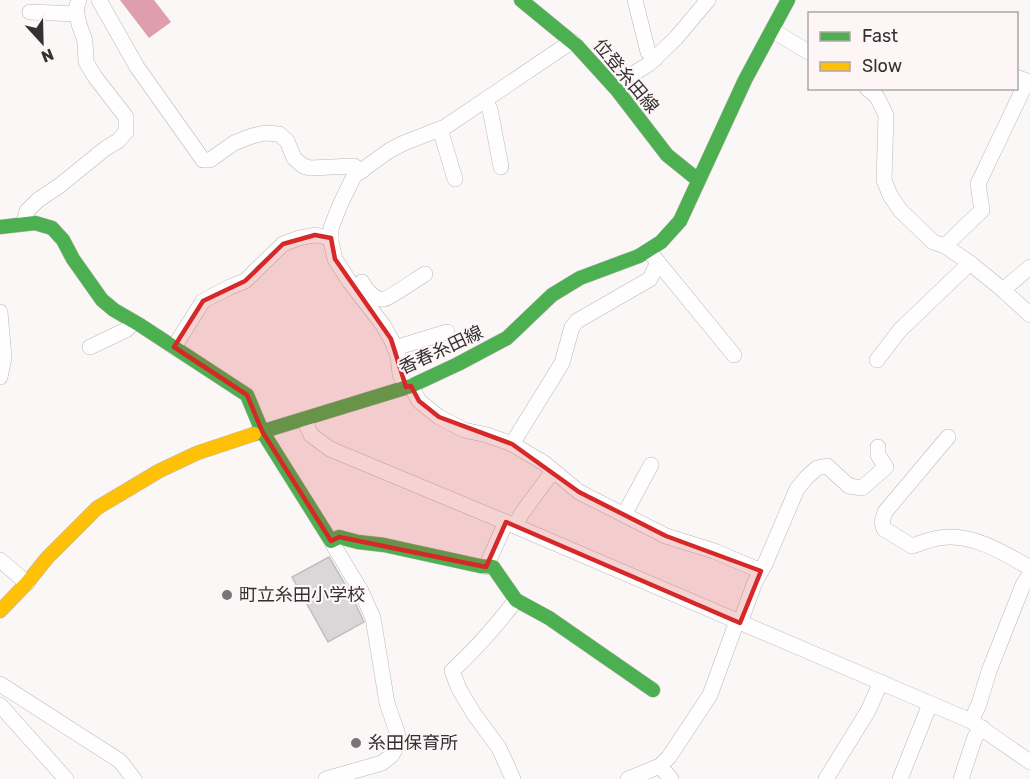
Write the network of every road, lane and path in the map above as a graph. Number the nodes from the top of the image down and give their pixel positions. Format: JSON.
{"nodes":[{"id":1,"x":99,"y":0,"type":"edge"},
{"id":2,"x":521,"y":0,"type":"edge"},
{"id":3,"x":635,"y":0,"type":"edge"},
{"id":4,"x":708,"y":0,"type":"edge"},
{"id":5,"x":788,"y":0,"type":"edge"},
{"id":6,"x":78,"y":7,"type":"edge"},
{"id":7,"x":30,"y":12,"type":"dead end"},
{"id":8,"x":772,"y":30,"type":"junction"},
{"id":9,"x":573,"y":42,"type":"junction"},
{"id":10,"x":808,"y":52,"type":"edge"},
{"id":11,"x":655,"y":59,"type":"junction"},
{"id":12,"x":1018,"y":77,"type":"edge"},
{"id":13,"x":614,"y":87,"type":"junction"},
{"id":14,"x":869,"y":90,"type":"edge"},
{"id":15,"x":484,"y":101,"type":"junction"},
{"id":16,"x":440,"y":129,"type":"junction"},
{"id":17,"x":501,"y":167,"type":"dead end"},
{"id":18,"x":362,"y":171,"type":"junction"},
{"id":19,"x":455,"y":179,"type":"dead end"},
{"id":20,"x":698,"y":180,"type":"junction"},
{"id":21,"x":24,"y":223,"type":"junction"},
{"id":22,"x":0,"y":227,"type":"edge"},
{"id":23,"x":331,"y":238,"type":"junction"},
{"id":24,"x":945,"y":246,"type":"junction"},
{"id":25,"x":653,"y":256,"type":"junction"},
{"id":26,"x":970,"y":263,"type":"junction"},
{"id":27,"x":1030,"y":267,"type":"edge"},
{"id":28,"x":425,"y":273,"type":"dead end"},
{"id":29,"x":354,"y":287,"type":"junction"},
{"id":30,"x":1003,"y":290,"type":"junction"},
{"id":31,"x":0,"y":312,"type":"edge"},
{"id":32,"x":1030,"y":315,"type":"edge"},
{"id":33,"x":134,"y":322,"type":"junction"},
{"id":34,"x":447,"y":332,"type":"dead end"},
{"id":35,"x":90,"y":347,"type":"dead end"},
{"id":36,"x":174,"y":347,"type":"junction"},
{"id":37,"x":395,"y":348,"type":"junction"},
{"id":38,"x":734,"y":355,"type":"dead end"},
{"id":39,"x":877,"y":360,"type":"dead end"},
{"id":40,"x":0,"y":376,"type":"edge"},
{"id":41,"x":408,"y":386,"type":"junction"},
{"id":42,"x":304,"y":419,"type":"junction"},
{"id":43,"x":262,"y":431,"type":"junction"},
{"id":44,"x":948,"y":437,"type":"dead end"},
{"id":45,"x":512,"y":444,"type":"junction"},
{"id":46,"x":878,"y":447,"type":"dead end"},
{"id":47,"x":651,"y":465,"type":"dead end"},
{"id":48,"x":553,"y":471,"type":"junction"},
{"id":49,"x":624,"y":515,"type":"junction"},
{"id":50,"x":511,"y":524,"type":"junction"},
{"id":51,"x":331,"y":541,"type":"junction"},
{"id":52,"x":0,"y":560,"type":"edge"},
{"id":53,"x":486,"y":567,"type":"junction"},
{"id":54,"x":1030,"y":568,"type":"edge"},
{"id":55,"x":761,"y":571,"type":"junction"},
{"id":56,"x":1030,"y":574,"type":"edge"},
{"id":57,"x":27,"y":583,"type":"junction"},
{"id":58,"x":516,"y":600,"type":"junction"},
{"id":59,"x":0,"y":611,"type":"edge"},
{"id":60,"x":738,"y":622,"type":"junction"},
{"id":61,"x":881,"y":682,"type":"junction"},
{"id":62,"x":0,"y":684,"type":"edge"},
{"id":63,"x":653,"y":690,"type":"dead end"},
{"id":64,"x":930,"y":704,"type":"junction"},
{"id":65,"x":0,"y":705,"type":"edge"},
{"id":66,"x":977,"y":724,"type":"junction"},
{"id":67,"x":1030,"y":762,"type":"edge"},
{"id":68,"x":660,"y":766,"type":"junction"},
{"id":69,"x":66,"y":779,"type":"edge"},
{"id":70,"x":134,"y":779,"type":"edge"},
{"id":71,"x":326,"y":779,"type":"edge"},
{"id":72,"x":513,"y":779,"type":"edge"},
{"id":73,"x":628,"y":779,"type":"edge"},
{"id":74,"x":671,"y":779,"type":"edge"},
{"id":75,"x":826,"y":779,"type":"edge"},
{"id":76,"x":900,"y":779,"type":"edge"},
{"id":77,"x":961,"y":779,"type":"edge"}],
"edges":[{"from":1,"to":18,"type":"street"},
{"from":2,"to":9,"type":"main road","name":"位登糸田線"},
{"from":3,"to":11,"type":"street"},
{"from":4,"to":11,"type":"street"},
{"from":5,"to":8,"type":"main road","name":"香春糸田線"},
{"from":6,"to":7,"type":"street"},
{"from":6,"to":21,"type":"street"},
{"from":8,"to":10,"type":"street"},
{"from":8,"to":20,"type":"main road","name":"香春糸田線"},
{"from":9,"to":13,"type":"main road","name":"位登糸田線"},
{"from":9,"to":15,"type":"street"},
{"from":11,"to":13,"type":"street"},
{"from":12,"to":24,"type":"street"},
{"from":13,"to":20,"type":"main road","name":"位登糸田線"},
{"from":14,"to":24,"type":"street"},
{"from":15,"to":16,"type":"street"},
{"from":15,"to":17,"type":"street"},
{"from":16,"to":18,"type":"street"},
{"from":16,"to":19,"type":"street"},
{"from":18,"to":23,"type":"street"},
{"from":20,"to":25,"type":"main road","name":"香春糸田線"},
{"from":21,"to":22,"type":"main road"},
{"from":21,"to":33,"type":"main road"},
{"from":23,"to":29,"type":"street"},
{"from":23,"to":36,"type":"street"},
{"from":24,"to":26,"type":"street"},
{"from":25,"to":38,"type":"street"},
{"from":25,"to":41,"type":"main road","name":"香春糸田線"},
{"from":25,"to":45,"type":"street"},
{"from":26,"to":30,"type":"street"},
{"from":26,"to":39,"type":"street"},
{"from":27,"to":30,"type":"street"},
{"from":28,"to":29,"type":"street"},
{"from":29,"to":37,"type":"street"},
{"from":30,"to":32,"type":"street"},
{"from":31,"to":40,"type":"street"},
{"from":33,"to":35,"type":"street"},
{"from":33,"to":36,"type":"main road"},
{"from":34,"to":37,"type":"street"},
{"from":36,"to":43,"type":"main road"},
{"from":37,"to":41,"type":"street"},
{"from":41,"to":42,"type":"main road","name":"香春糸田線"},
{"from":41,"to":45,"type":"street"},
{"from":42,"to":43,"type":"main road","name":"香春糸田線"},
{"from":42,"to":50,"type":"street"},
{"from":43,"to":51,"type":"main road"},
{"from":43,"to":57,"type":"main road","name":"香春糸田線"},
{"from":44,"to":54,"type":"street"},
{"from":45,"to":48,"type":"street"},
{"from":46,"to":55,"type":"street"},
{"from":47,"to":49,"type":"street"},
{"from":48,"to":49,"type":"street"},
{"from":48,"to":50,"type":"street"},
{"from":49,"to":55,"type":"street"},
{"from":50,"to":53,"type":"street"},
{"from":50,"to":60,"type":"street"},
{"from":51,"to":53,"type":"main road"},
{"from":51,"to":71,"type":"street"},
{"from":52,"to":57,"type":"street"},
{"from":53,"to":58,"type":"main road"},
{"from":55,"to":60,"type":"street"},
{"from":56,"to":66,"type":"street"},
{"from":57,"to":59,"type":"main road","name":"香春糸田線"},
{"from":58,"to":63,"type":"main road"},
{"from":58,"to":72,"type":"street"},
{"from":60,"to":61,"type":"street"},
{"from":60,"to":68,"type":"street"},
{"from":61,"to":64,"type":"street"},
{"from":61,"to":75,"type":"street"},
{"from":62,"to":70,"type":"street"},
{"from":64,"to":66,"type":"street"},
{"from":64,"to":76,"type":"street"},
{"from":65,"to":69,"type":"street"},
{"from":66,"to":67,"type":"street"},
{"from":66,"to":77,"type":"street"},
{"from":68,"to":73,"type":"street"},
{"from":68,"to":74,"type":"street"}]}
